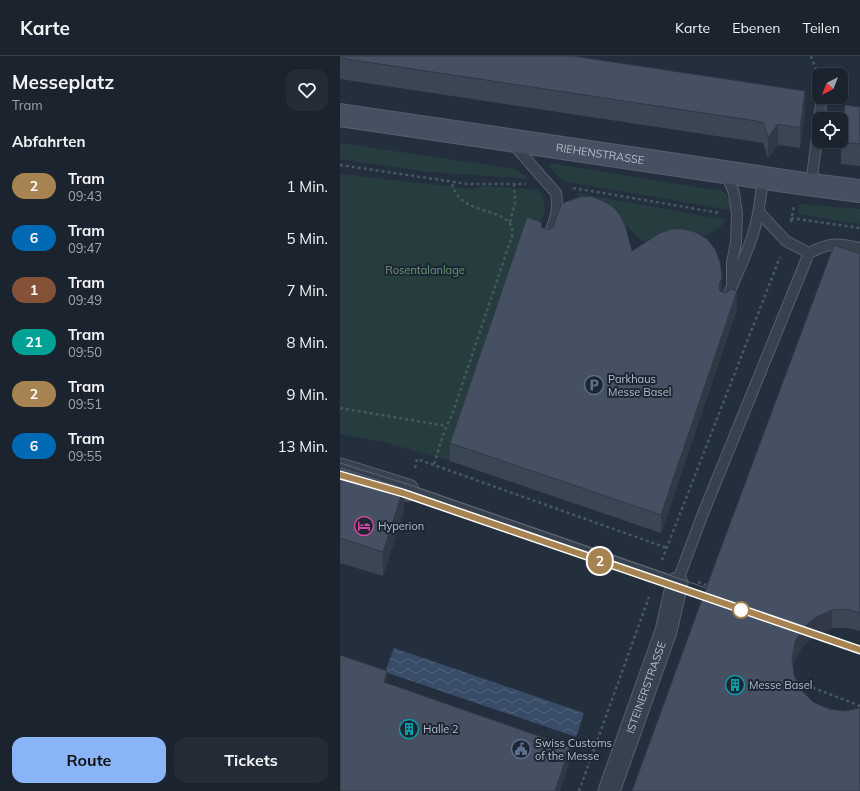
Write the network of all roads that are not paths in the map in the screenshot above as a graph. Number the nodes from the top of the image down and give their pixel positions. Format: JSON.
{"nodes":[{"id":1,"x":340,"y":115,"type":"edge"},
{"id":2,"x":510,"y":140,"type":"junction"},
{"id":3,"x":816,"y":148,"type":"edge"},
{"id":4,"x":726,"y":172,"type":"junction"},
{"id":5,"x":763,"y":178,"type":"junction"},
{"id":6,"x":811,"y":185,"type":"junction"},
{"id":7,"x":860,"y":191,"type":"edge"},
{"id":8,"x":759,"y":212,"type":"junction"},
{"id":9,"x":547,"y":242,"type":"edge"},
{"id":10,"x":860,"y":248,"type":"edge"},
{"id":11,"x":809,"y":253,"type":"junction"},
{"id":12,"x":732,"y":284,"type":"junction"},
{"id":13,"x":725,"y":305,"type":"edge"},
{"id":14,"x":340,"y":469,"type":"edge"},
{"id":15,"x":410,"y":482,"type":"joint"},
{"id":16,"x":677,"y":583,"type":"junction"},
{"id":17,"x":609,"y":791,"type":"edge"}],
"edges":[{"from":1,"to":2,"type":"main road","name":"RIEHENSTRASSE"},
{"from":2,"to":4,"type":"main road","name":"RIEHENSTRASSE"},
{"from":2,"to":9,"type":"lane"},
{"from":3,"to":6,"type":"lane"},
{"from":4,"to":5,"type":"main road","name":"RIEHENSTRASSE"},
{"from":4,"to":12,"type":"lane"},
{"from":5,"to":6,"type":"main road","name":"RIEHENSTRASSE"},
{"from":5,"to":8,"type":"lane"},
{"from":6,"to":7,"type":"main road","name":"RIEHENSTRASSE"},
{"from":8,"to":11,"type":"lane"},
{"from":8,"to":12,"type":"lane"},
{"from":10,"to":11,"type":"lane"},
{"from":11,"to":16,"type":"lane"},
{"from":12,"to":13,"type":"lane"},
{"from":14,"to":15,"type":"street"},
{"from":15,"to":16,"type":"lane"},
{"from":16,"to":17,"type":"street","name":"ISTEINERSTRASSE"}]}
